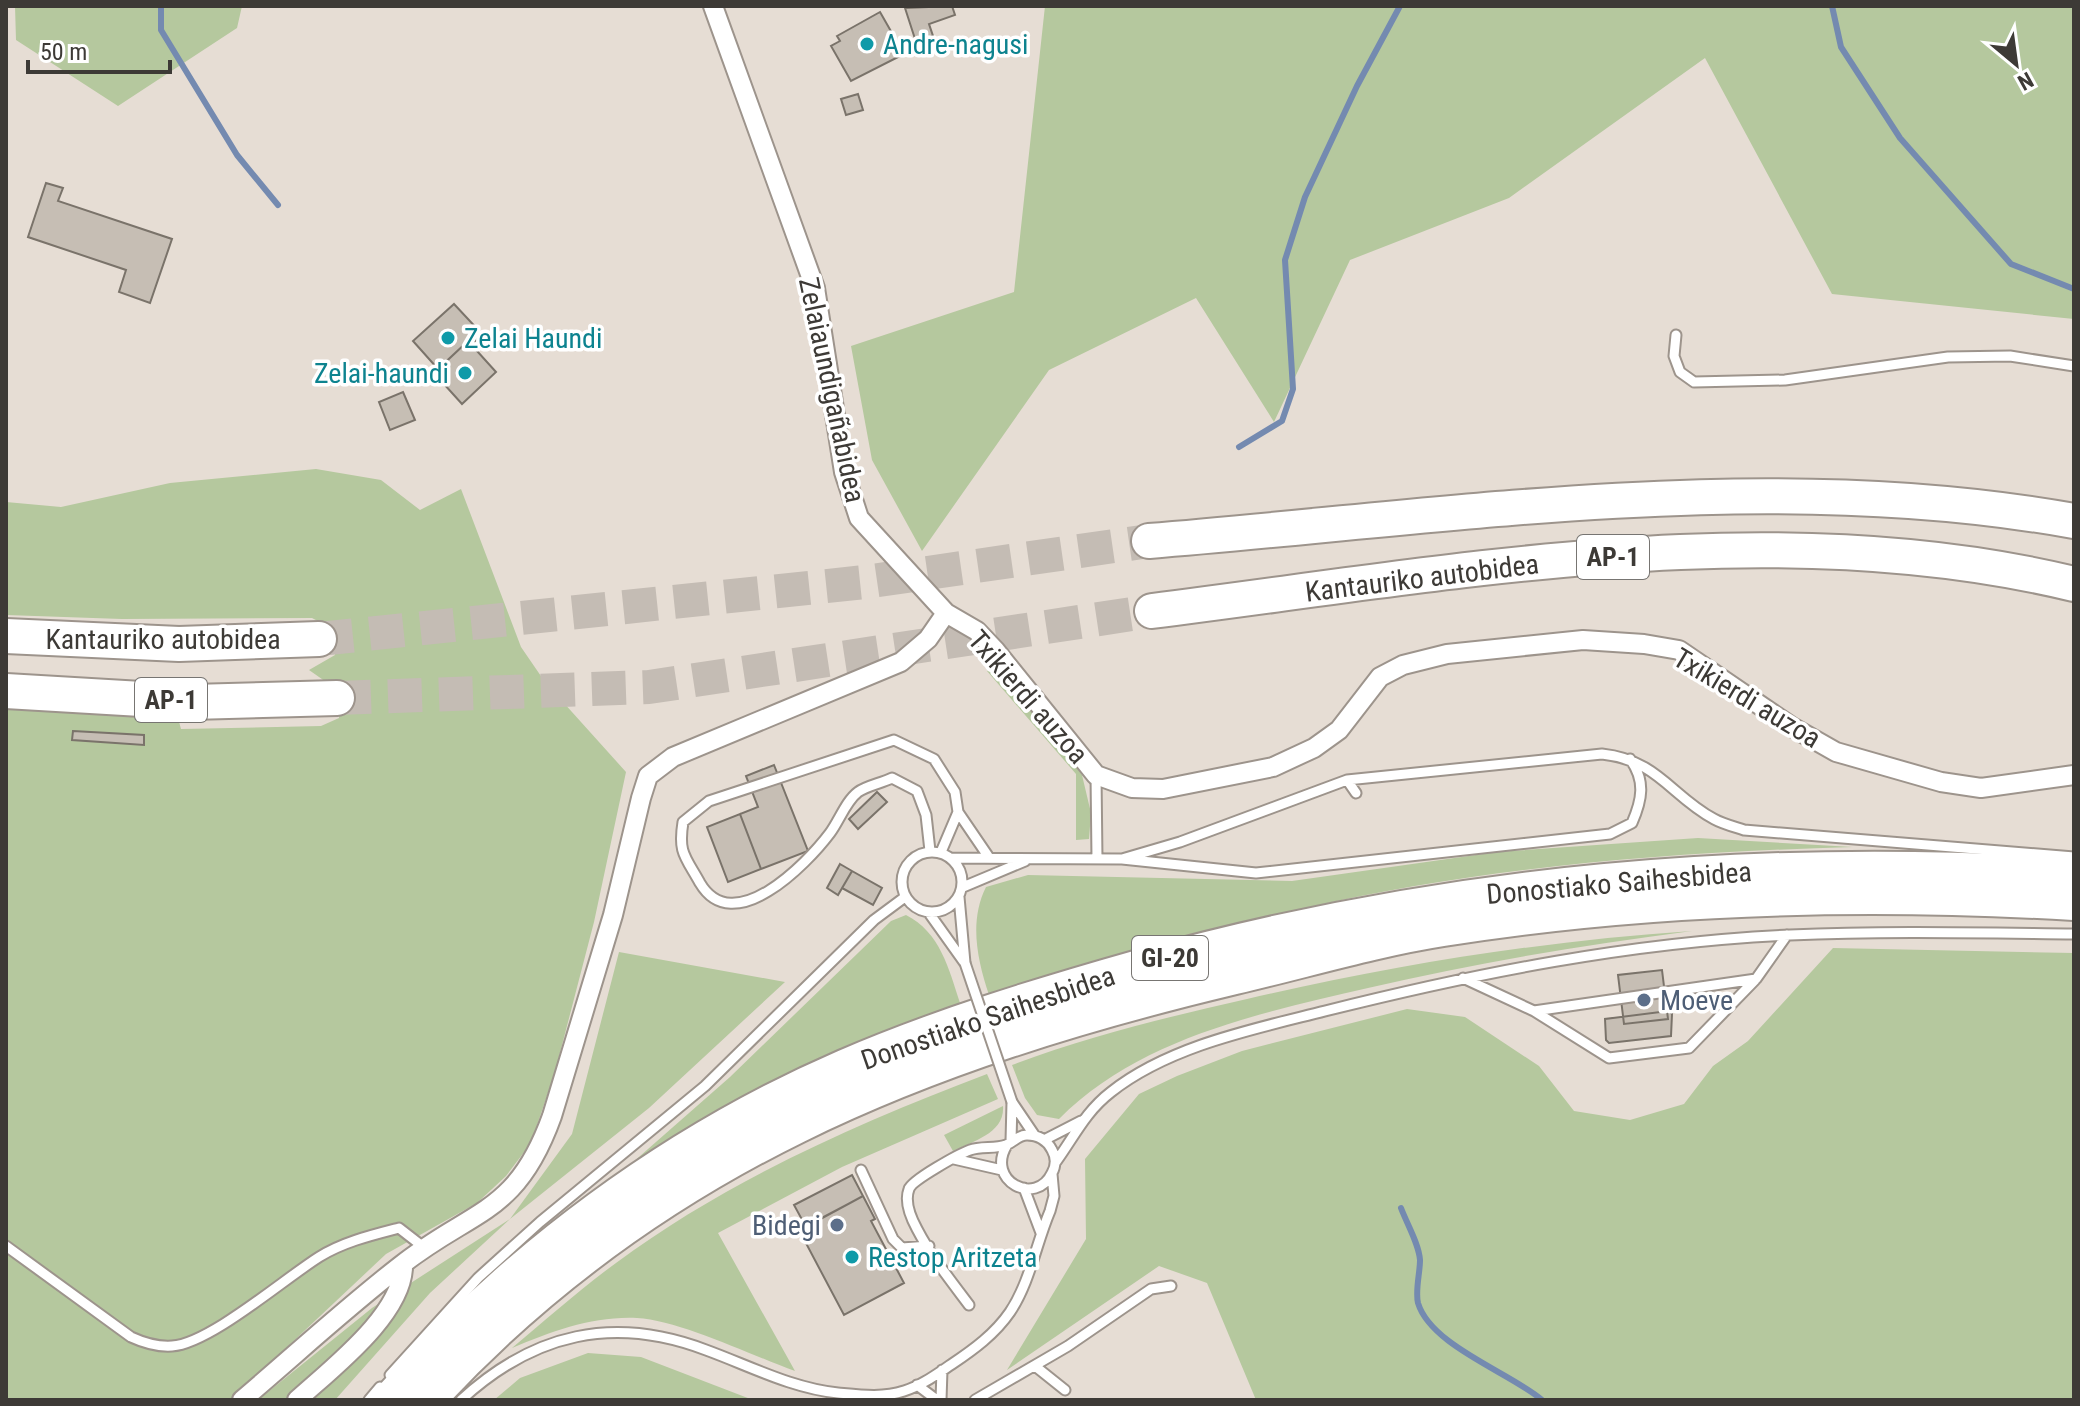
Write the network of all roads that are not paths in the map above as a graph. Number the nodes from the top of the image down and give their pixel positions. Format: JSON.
{"nodes":[{"id":1,"x":713,"y":6,"type":"edge"},
{"id":2,"x":1676,"y":335,"type":"dead end"},
{"id":3,"x":2074,"y":366,"type":"edge"},
{"id":4,"x":2074,"y":521,"type":"edge"},
{"id":5,"x":1149,"y":541,"type":"tunnel mouth"},
{"id":6,"x":2074,"y":584,"type":"edge"},
{"id":7,"x":1152,"y":611,"type":"tunnel mouth"},
{"id":8,"x":946,"y":613,"type":"junction"},
{"id":9,"x":6,"y":636,"type":"edge"},
{"id":10,"x":319,"y":639,"type":"tunnel mouth"},
{"id":11,"x":6,"y":691,"type":"edge"},
{"id":12,"x":337,"y":698,"type":"tunnel mouth"},
{"id":13,"x":1628,"y":757,"type":"junction"},
{"id":14,"x":1096,"y":775,"type":"junction"},
{"id":15,"x":2074,"y":775,"type":"edge"},
{"id":16,"x":1347,"y":780,"type":"junction"},
{"id":17,"x":1356,"y":793,"type":"dead end"},
{"id":18,"x":958,"y":812,"type":"junction"},
{"id":19,"x":935,"y":852,"type":"junction"},
{"id":20,"x":988,"y":856,"type":"junction"},
{"id":21,"x":2074,"y":857,"type":"edge"},
{"id":22,"x":951,"y":858,"type":"junction"},
{"id":23,"x":1028,"y":859,"type":"junction"},
{"id":24,"x":1097,"y":859,"type":"junction"},
{"id":25,"x":1122,"y":859,"type":"junction"},
{"id":26,"x":2074,"y":875,"type":"edge"},
{"id":27,"x":961,"y":892,"type":"junction"},
{"id":28,"x":905,"y":897,"type":"junction"},
{"id":29,"x":2074,"y":903,"type":"edge"},
{"id":30,"x":929,"y":913,"type":"junction"},
{"id":31,"x":2074,"y":934,"type":"edge"},
{"id":32,"x":1787,"y":935,"type":"junction"},
{"id":33,"x":965,"y":963,"type":"junction"},
{"id":34,"x":1463,"y":978,"type":"junction"},
{"id":35,"x":1756,"y":979,"type":"junction"},
{"id":36,"x":1534,"y":1011,"type":"junction"},
{"id":37,"x":1012,"y":1102,"type":"junction"},
{"id":38,"x":1081,"y":1121,"type":"junction"},
{"id":39,"x":1039,"y":1138,"type":"junction"},
{"id":40,"x":1009,"y":1143,"type":"junction"},
{"id":41,"x":954,"y":1159,"type":"junction"},
{"id":42,"x":1055,"y":1163,"type":"junction"},
{"id":43,"x":861,"y":1170,"type":"dead end"},
{"id":44,"x":1002,"y":1170,"type":"junction"},
{"id":45,"x":1052,"y":1174,"type":"junction"},
{"id":46,"x":1024,"y":1188,"type":"junction"},
{"id":47,"x":1041,"y":1233,"type":"junction"},
{"id":48,"x":6,"y":1246,"type":"edge"},
{"id":49,"x":929,"y":1246,"type":"junction"},
{"id":50,"x":426,"y":1249,"type":"junction"},
{"id":51,"x":403,"y":1264,"type":"junction"},
{"id":52,"x":1171,"y":1286,"type":"dead end"},
{"id":53,"x":969,"y":1305,"type":"dead end"},
{"id":54,"x":1035,"y":1366,"type":"junction"},
{"id":55,"x":942,"y":1370,"type":"junction"},
{"id":56,"x":917,"y":1385,"type":"junction"},
{"id":57,"x":1065,"y":1390,"type":"dead end"},
{"id":58,"x":242,"y":1400,"type":"edge"},
{"id":59,"x":297,"y":1400,"type":"edge"},
{"id":60,"x":369,"y":1400,"type":"edge"},
{"id":61,"x":389,"y":1400,"type":"edge"},
{"id":62,"x":428,"y":1400,"type":"edge"},
{"id":63,"x":461,"y":1400,"type":"edge"},
{"id":64,"x":939,"y":1400,"type":"edge"},
{"id":65,"x":975,"y":1400,"type":"edge"}],
"edges":[{"from":1,"to":8,"type":"street","name":"Zelaiaundigañabidea"},
{"from":2,"to":3,"type":"lane"},
{"from":4,"to":5,"type":"highway","name":"Kantauriko autobidea","number":"AP-1"},
{"from":6,"to":7,"type":"highway","name":"Kantauriko autobidea","number":"AP-1"},
{"from":8,"to":14,"type":"street","name":"Txikierdi auzoa"},
{"from":8,"to":50,"type":"street","name":"Txikierdi auzoa"},
{"from":9,"to":10,"type":"highway","name":"Kantauriko autobidea","number":"AP-1"},
{"from":11,"to":12,"type":"highway","name":"Kantauriko autobidea","number":"AP-1"},
{"from":13,"to":16,"type":"lane"},
{"from":13,"to":21,"type":"lane"},
{"from":13,"to":25,"type":"lane"},
{"from":14,"to":15,"type":"street","name":"Txikierdi auzoa"},
{"from":14,"to":24,"type":"lane"},
{"from":16,"to":17,"type":"lane"},
{"from":16,"to":25,"type":"lane"},
{"from":18,"to":19,"type":"lane"},
{"from":18,"to":19,"type":"lane"},
{"from":18,"to":20,"type":"lane"},
{"from":19,"to":22,"type":"lane"},
{"from":19,"to":28,"type":"lane"},
{"from":20,"to":22,"type":"lane"},
{"from":20,"to":23,"type":"lane"},
{"from":22,"to":27,"type":"lane"},
{"from":23,"to":24,"type":"lane"},
{"from":23,"to":27,"type":"lane"},
{"from":24,"to":25,"type":"lane"},
{"from":26,"to":61,"type":"highway","name":"Donostiako Saihesbidea","number":"GI-20"},
{"from":27,"to":30,"type":"lane"},
{"from":27,"to":33,"type":"lane"},
{"from":28,"to":30,"type":"lane"},
{"from":28,"to":60,"type":"lane"},
{"from":29,"to":62,"type":"highway","name":"Donostiako Saihesbidea","number":"GI-20"},
{"from":30,"to":33,"type":"lane"},
{"from":31,"to":32,"type":"lane"},
{"from":32,"to":34,"type":"lane"},
{"from":32,"to":35,"type":"lane"},
{"from":33,"to":37,"type":"lane","bridge":true},
{"from":34,"to":36,"type":"lane"},
{"from":34,"to":38,"type":"lane"},
{"from":35,"to":36,"type":"lane"},
{"from":35,"to":36,"type":"lane"},
{"from":37,"to":39,"type":"lane"},
{"from":37,"to":40,"type":"lane"},
{"from":38,"to":39,"type":"lane"},
{"from":38,"to":42,"type":"lane"},
{"from":39,"to":40,"type":"lane"},
{"from":39,"to":42,"type":"lane"},
{"from":40,"to":41,"type":"lane"},
{"from":40,"to":44,"type":"lane"},
{"from":41,"to":44,"type":"lane"},
{"from":41,"to":49,"type":"lane"},
{"from":42,"to":45,"type":"lane"},
{"from":43,"to":49,"type":"lane"},
{"from":44,"to":46,"type":"lane"},
{"from":45,"to":46,"type":"lane"},
{"from":45,"to":47,"type":"lane"},
{"from":46,"to":47,"type":"lane"},
{"from":47,"to":55,"type":"lane"},
{"from":48,"to":50,"type":"lane"},
{"from":49,"to":53,"type":"lane"},
{"from":50,"to":51,"type":"street","name":"Txikierdi auzoa"},
{"from":51,"to":58,"type":"street","name":"Txikierdi auzoa"},
{"from":51,"to":59,"type":"street"},
{"from":52,"to":54,"type":"lane"},
{"from":54,"to":57,"type":"lane"},
{"from":54,"to":65,"type":"lane"},
{"from":55,"to":56,"type":"lane"},
{"from":55,"to":64,"type":"lane"},
{"from":56,"to":63,"type":"lane"},
{"from":56,"to":64,"type":"lane"}]}
